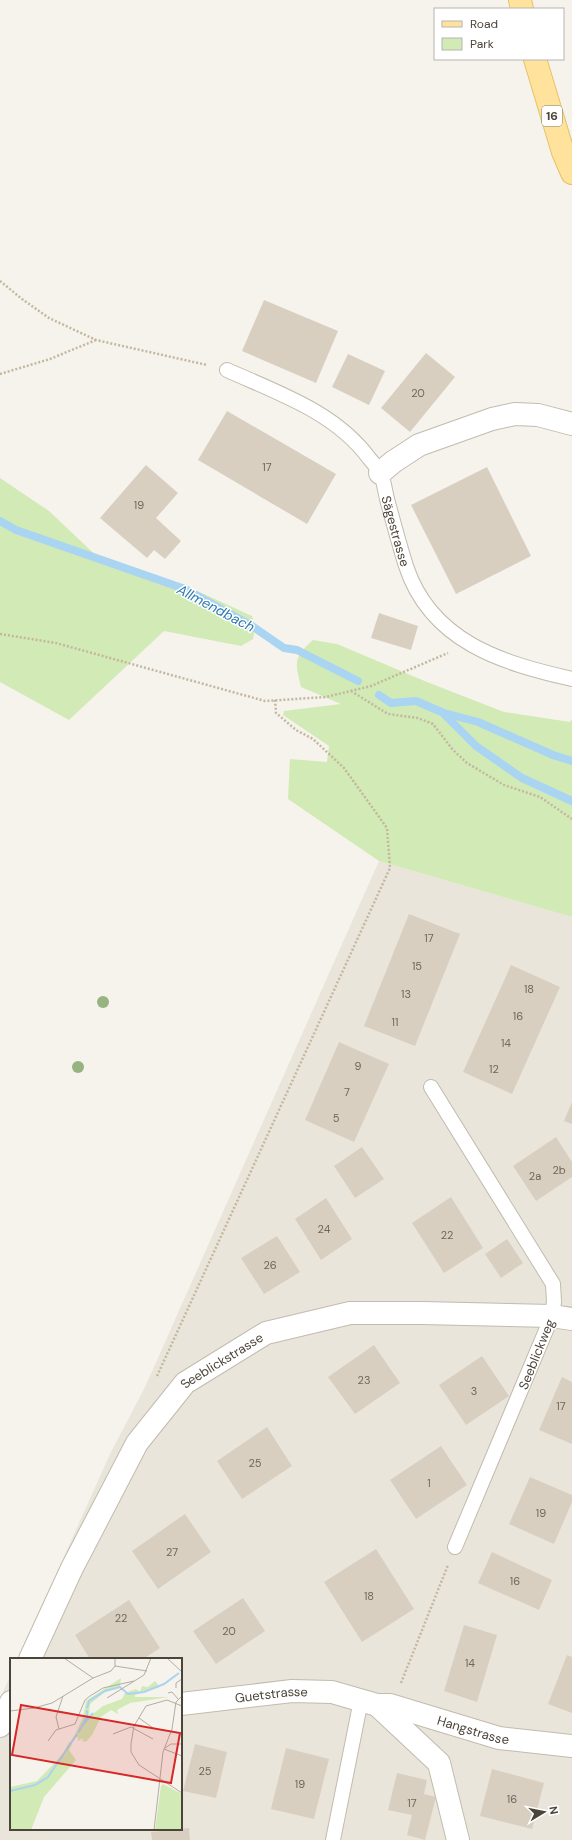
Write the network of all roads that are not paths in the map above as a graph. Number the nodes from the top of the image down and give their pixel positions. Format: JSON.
{"nodes":[{"id":1,"x":535,"y":60,"type":"edge"},
{"id":2,"x":572,"y":173,"type":"edge"},
{"id":3,"x":227,"y":370,"type":"road end"},
{"id":4,"x":572,"y":424,"type":"edge"},
{"id":5,"x":380,"y":473,"type":"junction"},
{"id":6,"x":572,"y":679,"type":"edge"},
{"id":7,"x":431,"y":1087,"type":"dead end"},
{"id":8,"x":562,"y":1318,"type":"edge"},
{"id":9,"x":455,"y":1547,"type":"road end"},
{"id":10,"x":30,"y":1658,"type":"edge"},
{"id":11,"x":376,"y":1703,"type":"junction"},
{"id":12,"x":182,"y":1704,"type":"edge"},
{"id":13,"x":10,"y":1705,"type":"edge"},
{"id":14,"x":3,"y":1724,"type":"edge"},
{"id":15,"x":572,"y":1746,"type":"edge"},
{"id":16,"x":333,"y":1840,"type":"edge"},
{"id":17,"x":458,"y":1840,"type":"edge"}],
"edges":[{"from":1,"to":2,"type":"main road","number":"16"},
{"from":3,"to":5,"type":"lane","name":"Sägestrasse"},
{"from":4,"to":5,"type":"street"},
{"from":5,"to":6,"type":"lane","name":"Sägestrasse"},
{"from":7,"to":8,"type":"lane","name":"Seeblickweg"},
{"from":8,"to":9,"type":"lane","name":"Seeblickweg"},
{"from":8,"to":10,"type":"street","name":"Seeblickstrasse"},
{"from":11,"to":12,"type":"street","name":"Guetstrasse"},
{"from":11,"to":15,"type":"street","name":"Hangstrasse"},
{"from":11,"to":16,"type":"lane"},
{"from":11,"to":17,"type":"street","name":"Guetstrasse"},
{"from":13,"to":14,"type":"street"}]}
